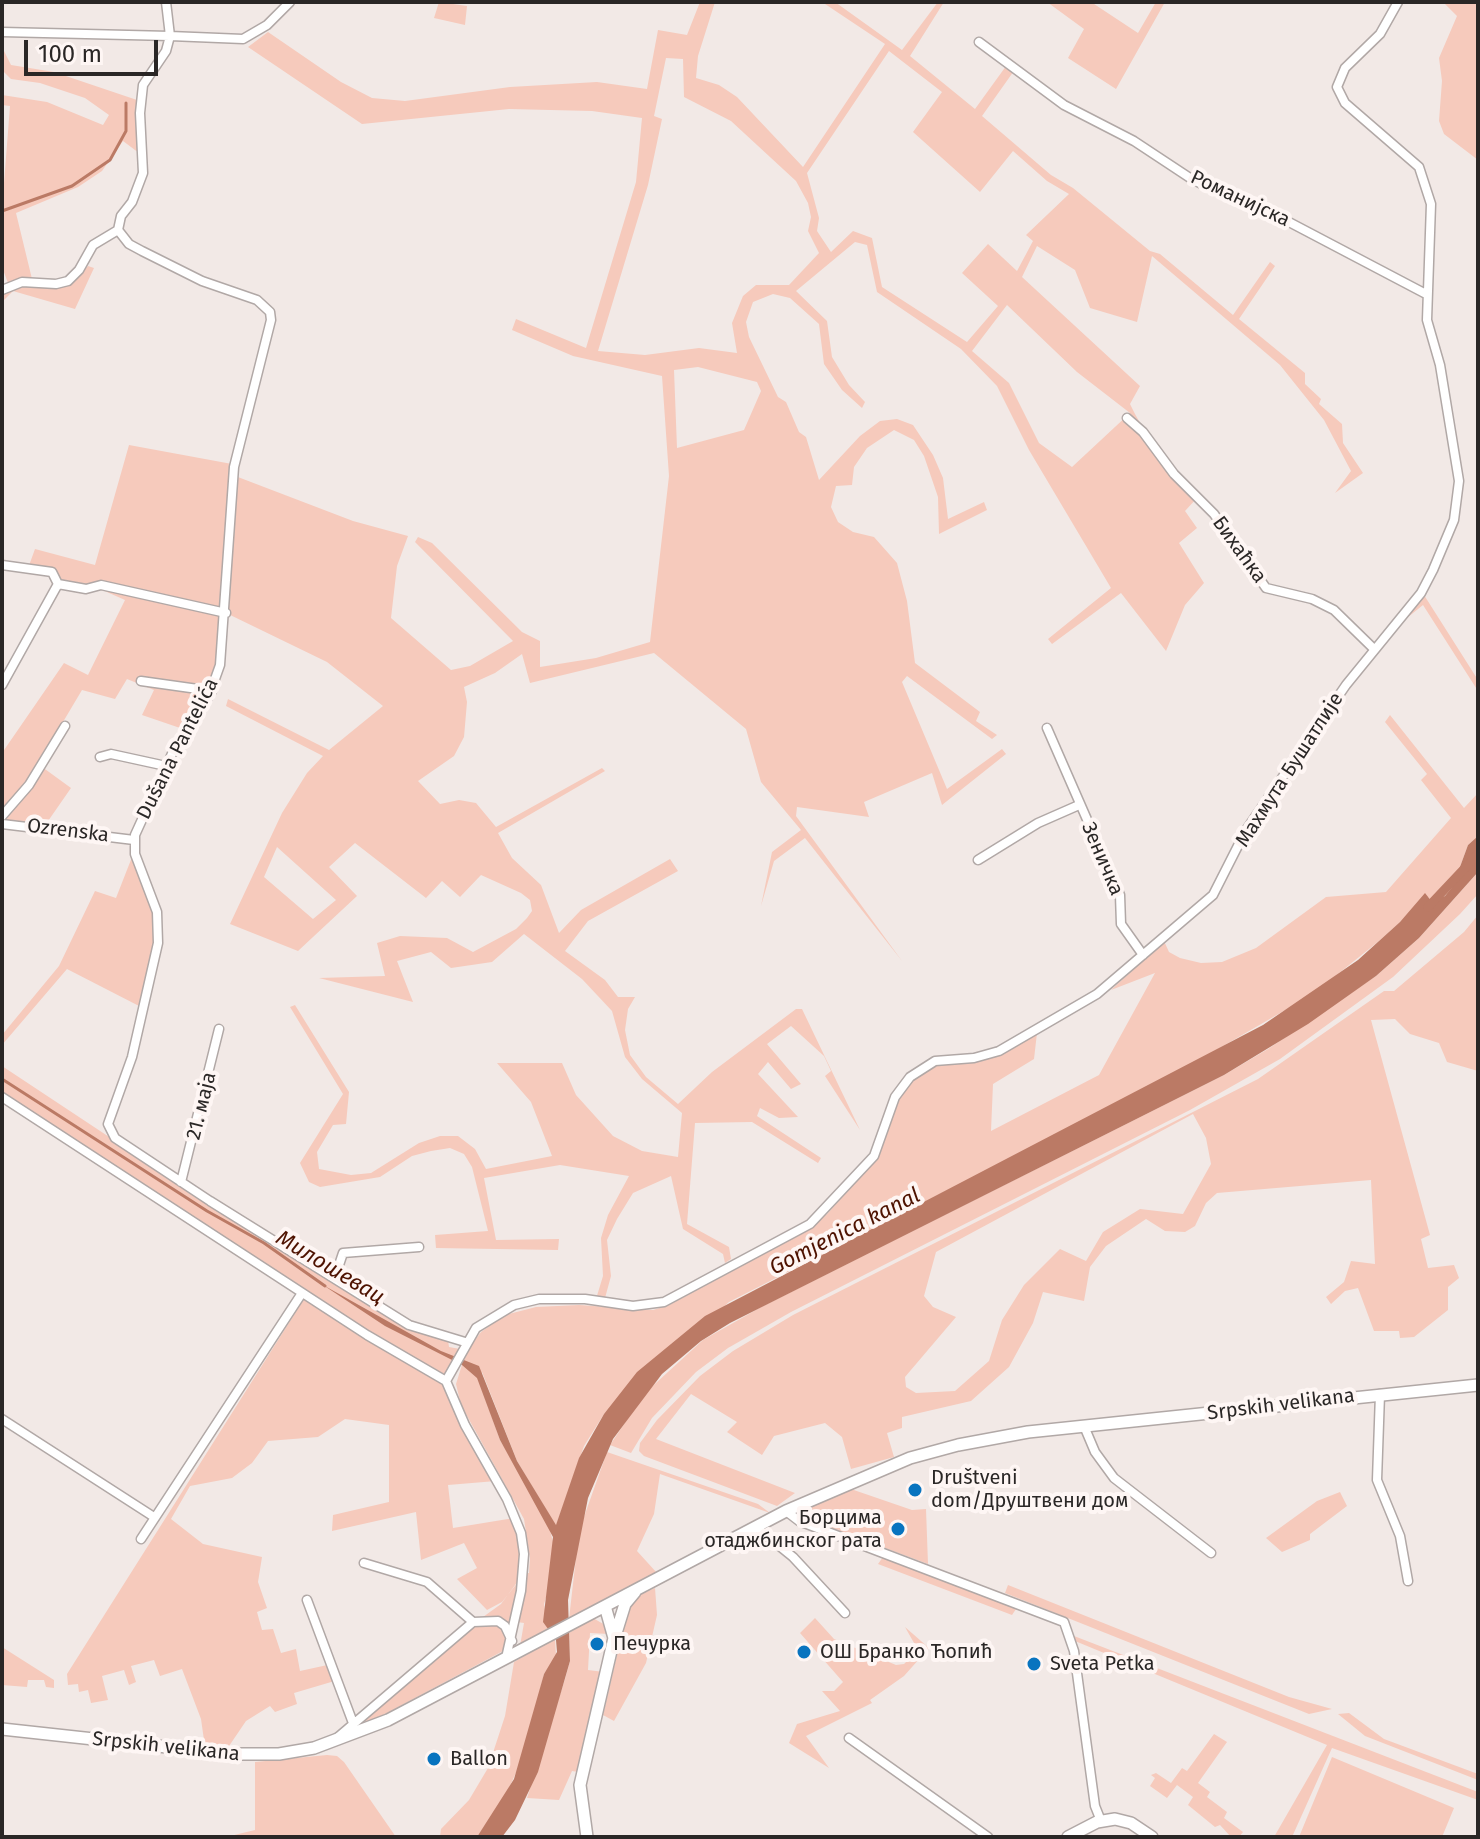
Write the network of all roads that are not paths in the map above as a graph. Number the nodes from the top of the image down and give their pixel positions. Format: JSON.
{"nodes":[{"id":1,"x":166,"y":2,"type":"edge"},
{"id":2,"x":290,"y":2,"type":"edge"},
{"id":3,"x":1398,"y":2,"type":"edge"},
{"id":4,"x":2,"y":32,"type":"edge"},
{"id":5,"x":170,"y":36,"type":"junction"},
{"id":6,"x":979,"y":42,"type":"dead end"},
{"id":7,"x":118,"y":230,"type":"junction"},
{"id":8,"x":2,"y":290,"type":"edge"},
{"id":9,"x":1426,"y":294,"type":"junction"},
{"id":10,"x":1127,"y":418,"type":"dead end"},
{"id":11,"x":2,"y":565,"type":"edge"},
{"id":12,"x":58,"y":584,"type":"junction"},
{"id":13,"x":226,"y":613,"type":"junction"},
{"id":14,"x":1374,"y":649,"type":"junction"},
{"id":15,"x":141,"y":681,"type":"dead end"},
{"id":16,"x":2,"y":685,"type":"edge"},
{"id":17,"x":212,"y":691,"type":"junction"},
{"id":18,"x":65,"y":726,"type":"dead end"},
{"id":19,"x":1047,"y":728,"type":"dead end"},
{"id":20,"x":100,"y":757,"type":"dead end"},
{"id":21,"x":166,"y":766,"type":"junction"},
{"id":22,"x":1079,"y":805,"type":"junction"},
{"id":23,"x":2,"y":816,"type":"edge"},
{"id":24,"x":2,"y":824,"type":"edge"},
{"id":25,"x":134,"y":840,"type":"junction"},
{"id":26,"x":978,"y":860,"type":"dead end"},
{"id":27,"x":1143,"y":955,"type":"junction"},
{"id":28,"x":219,"y":1029,"type":"dead end"},
{"id":29,"x":2,"y":1097,"type":"edge"},
{"id":30,"x":181,"y":1182,"type":"junction"},
{"id":31,"x":419,"y":1247,"type":"dead end"},
{"id":32,"x":335,"y":1277,"type":"junction"},
{"id":33,"x":302,"y":1293,"type":"junction"},
{"id":34,"x":463,"y":1346,"type":"junction"},
{"id":35,"x":446,"y":1381,"type":"junction"},
{"id":36,"x":1478,"y":1385,"type":"edge"},
{"id":37,"x":1380,"y":1394,"type":"junction"},
{"id":38,"x":2,"y":1419,"type":"edge"},
{"id":39,"x":1084,"y":1426,"type":"junction"},
{"id":40,"x":786,"y":1511,"type":"junction"},
{"id":41,"x":154,"y":1517,"type":"junction"},
{"id":42,"x":756,"y":1527,"type":"junction"},
{"id":43,"x":141,"y":1539,"type":"dead end"},
{"id":44,"x":1211,"y":1553,"type":"dead end"},
{"id":45,"x":364,"y":1563,"type":"dead end"},
{"id":46,"x":1408,"y":1581,"type":"dead end"},
{"id":47,"x":638,"y":1588,"type":"junction"},
{"id":48,"x":307,"y":1600,"type":"dead end"},
{"id":49,"x":605,"y":1606,"type":"junction"},
{"id":50,"x":845,"y":1613,"type":"dead end"},
{"id":51,"x":587,"y":1616,"type":"junction"},
{"id":52,"x":473,"y":1622,"type":"junction"},
{"id":53,"x":614,"y":1638,"type":"junction"},
{"id":54,"x":516,"y":1646,"type":"junction"},
{"id":55,"x":353,"y":1723,"type":"junction"},
{"id":56,"x":2,"y":1729,"type":"edge"},
{"id":57,"x":849,"y":1738,"type":"dead end"},
{"id":58,"x":329,"y":1745,"type":"junction"},
{"id":59,"x":1101,"y":1821,"type":"junction"},
{"id":60,"x":587,"y":1837,"type":"edge"},
{"id":61,"x":988,"y":1837,"type":"edge"},
{"id":62,"x":1068,"y":1837,"type":"edge"},
{"id":63,"x":1152,"y":1837,"type":"edge"}],
"edges":[{"from":1,"to":5,"type":"street"},
{"from":2,"to":5,"type":"street"},
{"from":3,"to":9,"type":"street","name":"Махмута Бушатлије"},
{"from":4,"to":5,"type":"street"},
{"from":5,"to":7,"type":"street"},
{"from":6,"to":9,"type":"street","name":"Романијска"},
{"from":7,"to":8,"type":"street"},
{"from":7,"to":13,"type":"street","name":"Dušana Pantelića"},
{"from":9,"to":14,"type":"street","name":"Махмута Бушатлије"},
{"from":10,"to":14,"type":"street","name":"Бихаћка"},
{"from":11,"to":12,"type":"street"},
{"from":12,"to":13,"type":"street"},
{"from":12,"to":16,"type":"street"},
{"from":13,"to":17,"type":"street","name":"Dušana Pantelića"},
{"from":14,"to":27,"type":"street","name":"Махмута Бушатлије"},
{"from":15,"to":17,"type":"street"},
{"from":17,"to":21,"type":"street","name":"Dušana Pantelića"},
{"from":18,"to":23,"type":"street"},
{"from":19,"to":22,"type":"street","name":"Зеничка"},
{"from":20,"to":21,"type":"street"},
{"from":21,"to":25,"type":"street","name":"Dušana Pantelića"},
{"from":22,"to":26,"type":"street","name":"Зеничка"},
{"from":22,"to":27,"type":"street","name":"Зеничка"},
{"from":24,"to":25,"type":"street","name":"Ozrenska"},
{"from":25,"to":30,"type":"street","name":"Dušana Pantelića"},
{"from":27,"to":34,"type":"street","name":"Махмута Бушатлије"},
{"from":28,"to":30,"type":"street","name":"21. маја"},
{"from":29,"to":33,"type":"street"},
{"from":30,"to":32,"type":"street","name":"Dušana Pantelića"},
{"from":31,"to":32,"type":"street"},
{"from":32,"to":34,"type":"street","name":"Dušana Pantelića"},
{"from":33,"to":35,"type":"street"},
{"from":33,"to":41,"type":"street"},
{"from":34,"to":35,"type":"street","name":"Махмута Бушатлије"},
{"from":35,"to":54,"type":"street"},
{"from":36,"to":37,"type":"main road","name":"Srpskih velikana"},
{"from":37,"to":39,"type":"main road","name":"Srpskih velikana"},
{"from":37,"to":46,"type":"street"},
{"from":38,"to":41,"type":"street"},
{"from":39,"to":40,"type":"main road","name":"Srpskih velikana"},
{"from":39,"to":44,"type":"street"},
{"from":40,"to":42,"type":"main road","name":"Srpskih velikana"},
{"from":40,"to":59,"type":"street"},
{"from":41,"to":43,"type":"street"},
{"from":42,"to":47,"type":"main road","name":"Srpskih velikana"},
{"from":42,"to":50,"type":"street"},
{"from":45,"to":52,"type":"street"},
{"from":47,"to":49,"type":"main road","name":"Srpskih velikana"},
{"from":47,"to":53,"type":"main road"},
{"from":48,"to":55,"type":"street"},
{"from":49,"to":51,"type":"main road","name":"Srpskih velikana"},
{"from":49,"to":53,"type":"main road"},
{"from":51,"to":53,"type":"main road"},
{"from":51,"to":54,"type":"main road","name":"Srpskih velikana"},
{"from":52,"to":54,"type":"street"},
{"from":52,"to":55,"type":"street"},
{"from":53,"to":60,"type":"main road"},
{"from":54,"to":58,"type":"main road","name":"Srpskih velikana"},
{"from":55,"to":58,"type":"street"},
{"from":56,"to":58,"type":"main road","name":"Srpskih velikana"},
{"from":57,"to":61,"type":"street"},
{"from":59,"to":62,"type":"main road"},
{"from":59,"to":63,"type":"main road"}]}
